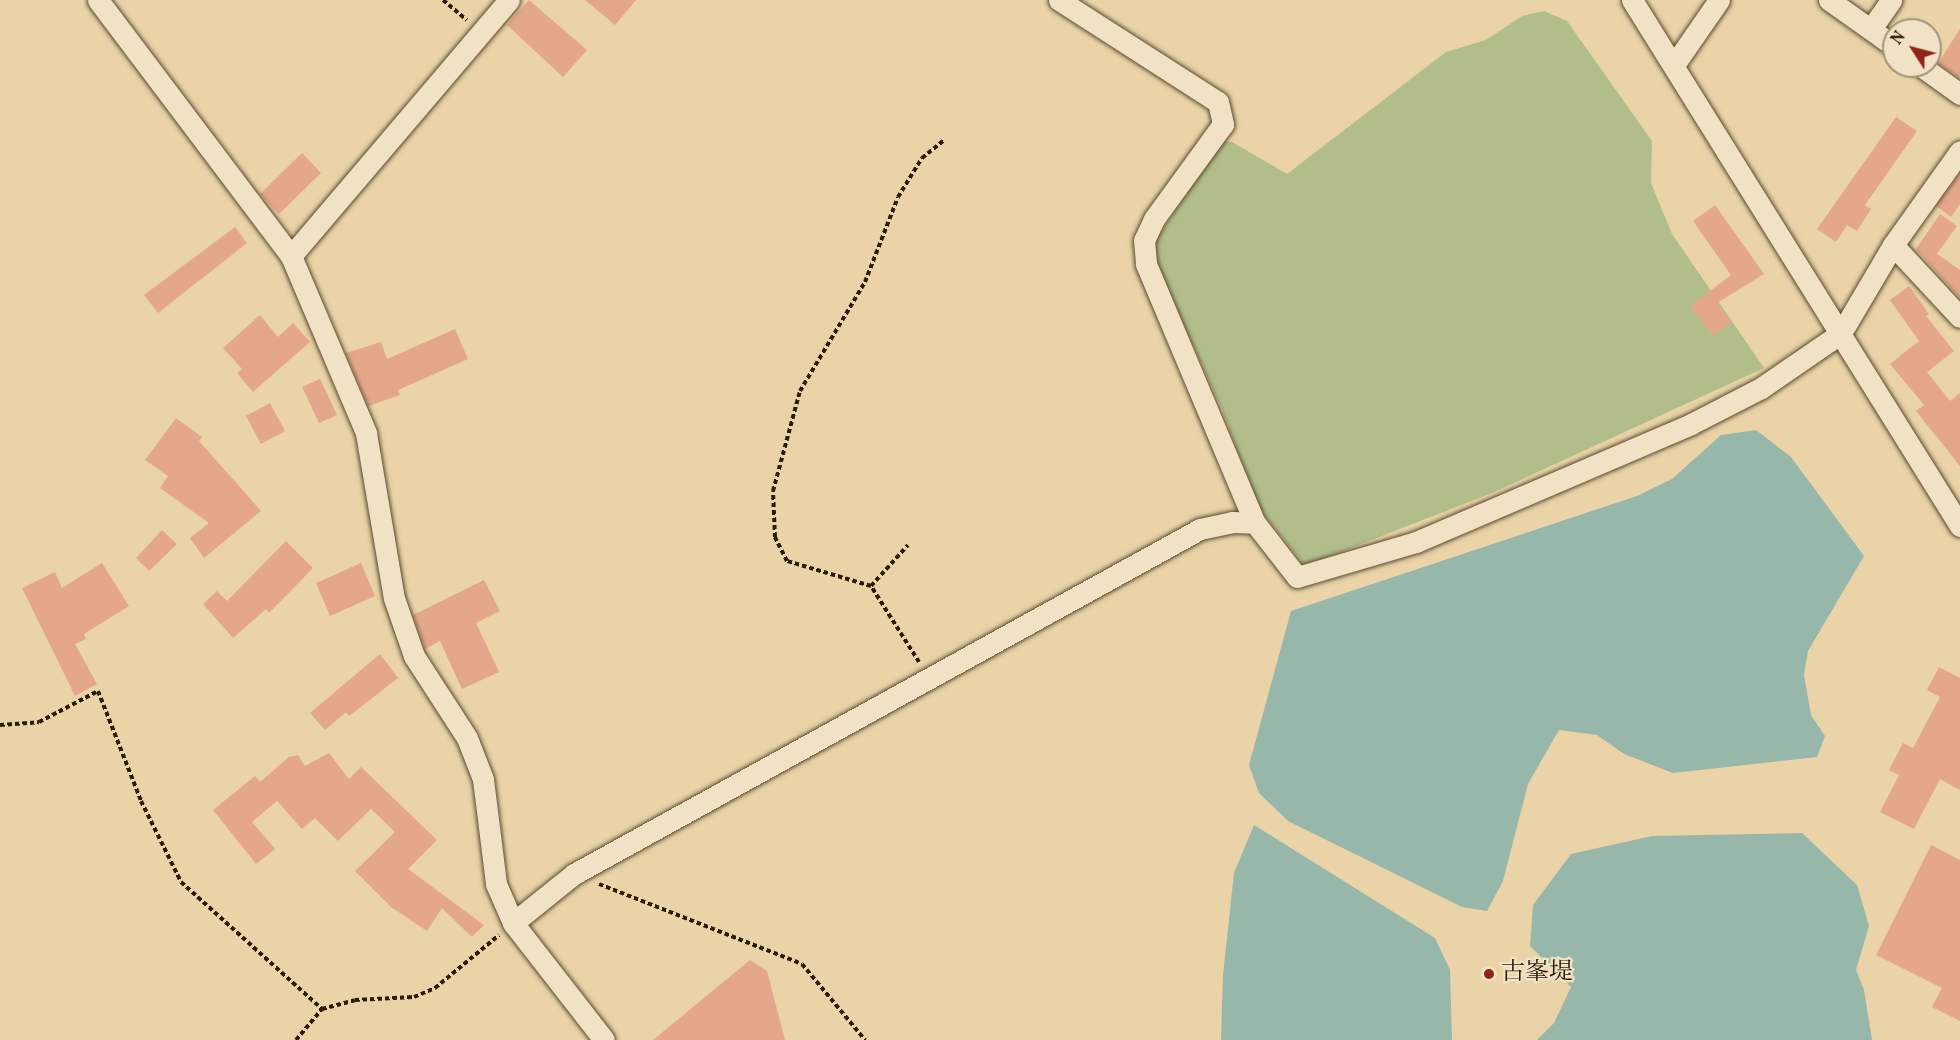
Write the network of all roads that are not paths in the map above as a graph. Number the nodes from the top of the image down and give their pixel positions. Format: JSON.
{"nodes":[{"id":1,"x":98,"y":0,"type":"edge"},
{"id":2,"x":509,"y":0,"type":"edge"},
{"id":3,"x":1059,"y":0,"type":"edge"},
{"id":4,"x":1632,"y":0,"type":"edge"},
{"id":5,"x":1719,"y":0,"type":"edge"},
{"id":6,"x":1829,"y":0,"type":"edge"},
{"id":7,"x":1891,"y":0,"type":"edge"},
{"id":8,"x":1871,"y":29,"type":"junction"},
{"id":9,"x":1882,"y":37,"type":"edge"},
{"id":10,"x":1674,"y":64,"type":"junction"},
{"id":11,"x":1938,"y":78,"type":"edge"},
{"id":12,"x":1960,"y":94,"type":"edge"},
{"id":13,"x":1960,"y":151,"type":"edge"},
{"id":14,"x":1893,"y":245,"type":"junction"},
{"id":15,"x":291,"y":256,"type":"junction"},
{"id":16,"x":1960,"y":317,"type":"edge"},
{"id":17,"x":1841,"y":333,"type":"junction"},
{"id":18,"x":1255,"y":523,"type":"junction"},
{"id":19,"x":1960,"y":526,"type":"edge"},
{"id":20,"x":513,"y":923,"type":"junction"},
{"id":21,"x":604,"y":1040,"type":"edge"}],
"edges":[{"from":1,"to":15,"type":"street"},
{"from":2,"to":15,"type":"street"},
{"from":3,"to":18,"type":"street"},
{"from":4,"to":10,"type":"street"},
{"from":5,"to":10,"type":"street"},
{"from":6,"to":8,"type":"street"},
{"from":7,"to":8,"type":"street"},
{"from":8,"to":9,"type":"street"},
{"from":10,"to":17,"type":"street"},
{"from":11,"to":12,"type":"street"},
{"from":13,"to":14,"type":"street"},
{"from":14,"to":16,"type":"street"},
{"from":14,"to":17,"type":"street"},
{"from":15,"to":20,"type":"street"},
{"from":17,"to":18,"type":"street"},
{"from":17,"to":19,"type":"street"},
{"from":18,"to":20,"type":"street"},
{"from":20,"to":21,"type":"street"}]}
